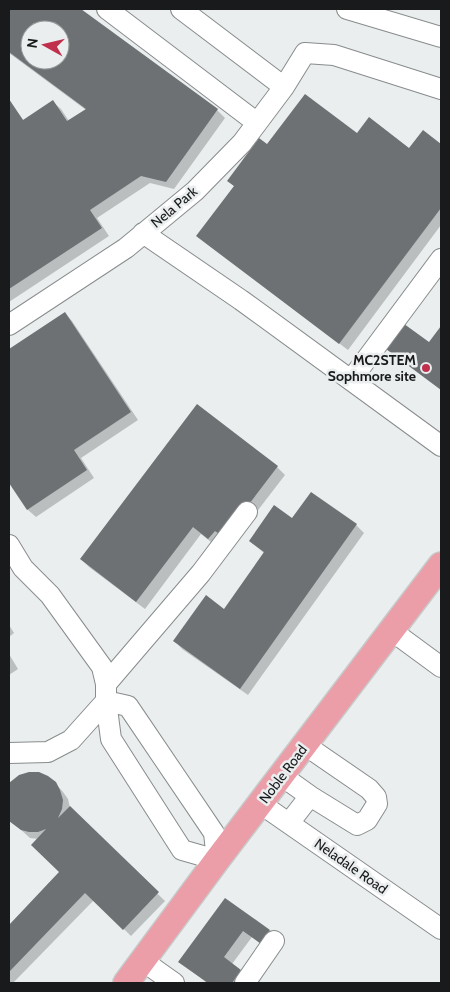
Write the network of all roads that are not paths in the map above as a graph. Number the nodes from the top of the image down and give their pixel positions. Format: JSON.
{"nodes":[{"id":1,"x":107,"y":9,"type":"edge"},
{"id":2,"x":181,"y":9,"type":"edge"},
{"id":3,"x":348,"y":9,"type":"edge"},
{"id":4,"x":441,"y":37,"type":"edge"},
{"id":5,"x":284,"y":87,"type":"junction"},
{"id":6,"x":441,"y":89,"type":"edge"},
{"id":7,"x":256,"y":122,"type":"junction"},
{"id":8,"x":143,"y":233,"type":"junction"},
{"id":9,"x":441,"y":260,"type":"edge"},
{"id":10,"x":9,"y":324,"type":"edge"},
{"id":11,"x":351,"y":380,"type":"junction"},
{"id":12,"x":441,"y":446,"type":"edge"},
{"id":13,"x":247,"y":512,"type":"dead end"},
{"id":14,"x":9,"y":545,"type":"edge"},
{"id":15,"x":441,"y":565,"type":"edge"},
{"id":16,"x":16,"y":572,"type":"edge"},
{"id":17,"x":392,"y":631,"type":"junction"},
{"id":18,"x":441,"y":667,"type":"edge"},
{"id":19,"x":106,"y":692,"type":"junction"},
{"id":20,"x":305,"y":745,"type":"junction"},
{"id":21,"x":9,"y":753,"type":"edge"},
{"id":22,"x":282,"y":776,"type":"junction"},
{"id":23,"x":310,"y":796,"type":"junction"},
{"id":24,"x":261,"y":804,"type":"junction"},
{"id":25,"x":290,"y":823,"type":"junction"},
{"id":26,"x":217,"y":860,"type":"junction"},
{"id":27,"x":441,"y":929,"type":"edge"},
{"id":28,"x":274,"y":941,"type":"dead end"},
{"id":29,"x":143,"y":961,"type":"junction"},
{"id":30,"x":126,"y":983,"type":"edge"},
{"id":31,"x":174,"y":983,"type":"edge"},
{"id":32,"x":245,"y":983,"type":"edge"}],
"edges":[{"from":1,"to":7,"type":"street"},
{"from":2,"to":5,"type":"street"},
{"from":3,"to":4,"type":"street"},
{"from":5,"to":6,"type":"street","name":"Nela Park"},
{"from":5,"to":7,"type":"street","name":"Nela Park"},
{"from":7,"to":8,"type":"street","name":"Nela Park"},
{"from":8,"to":10,"type":"street","name":"Nela Park"},
{"from":8,"to":11,"type":"street"},
{"from":9,"to":11,"type":"street"},
{"from":11,"to":12,"type":"street"},
{"from":13,"to":19,"type":"street"},
{"from":14,"to":16,"type":"street"},
{"from":15,"to":17,"type":"main road","name":"Noble Road"},
{"from":16,"to":19,"type":"street"},
{"from":17,"to":18,"type":"street"},
{"from":17,"to":20,"type":"main road","name":"Noble Road"},
{"from":19,"to":21,"type":"street"},
{"from":19,"to":26,"type":"street"},
{"from":19,"to":26,"type":"street"},
{"from":20,"to":22,"type":"main road","name":"Noble Road"},
{"from":20,"to":23,"type":"street"},
{"from":22,"to":23,"type":"street"},
{"from":22,"to":24,"type":"main road","name":"Noble Road"},
{"from":23,"to":25,"type":"street"},
{"from":24,"to":25,"type":"street","name":"Neladale Road"},
{"from":24,"to":26,"type":"main road","name":"Noble Road"},
{"from":25,"to":27,"type":"street","name":"Neladale Road"},
{"from":26,"to":29,"type":"main road","name":"Noble Road"},
{"from":28,"to":32,"type":"street"},
{"from":29,"to":30,"type":"main road","name":"Noble Road"},
{"from":29,"to":31,"type":"street"}]}
